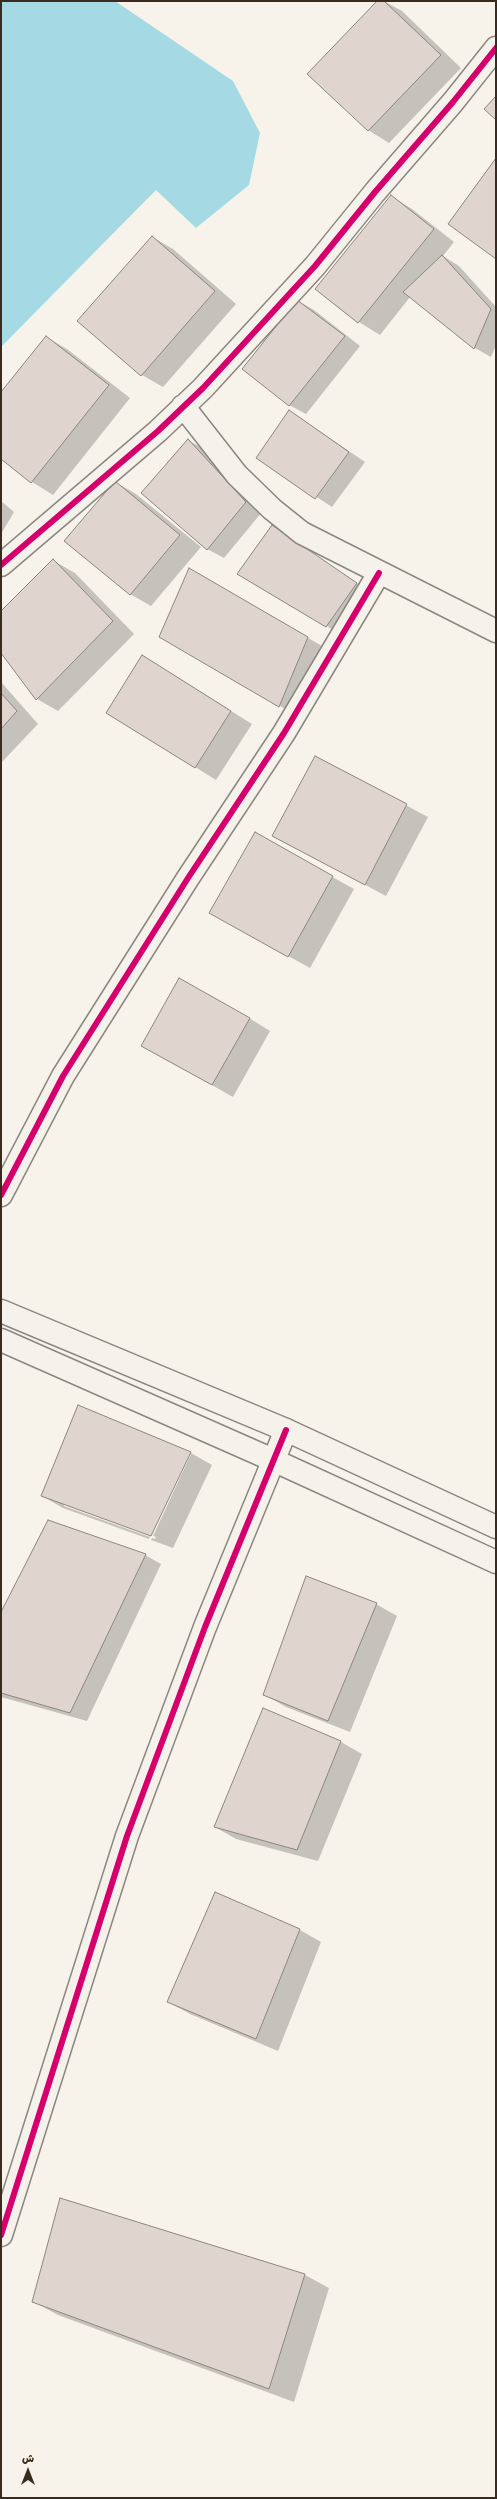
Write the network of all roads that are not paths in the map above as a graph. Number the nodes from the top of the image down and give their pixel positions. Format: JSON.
{"nodes":[{"id":1,"x":496,"y":48,"type":"edge"},
{"id":2,"x":183,"y":406,"type":"junction"},
{"id":3,"x":1,"y":565,"type":"edge"},
{"id":4,"x":379,"y":572,"type":"junction"},
{"id":5,"x":496,"y":631,"type":"edge"},
{"id":6,"x":1,"y":1195,"type":"edge"},
{"id":7,"x":1,"y":1311,"type":"edge"},
{"id":8,"x":1,"y":1340,"type":"edge"},
{"id":9,"x":286,"y":1430,"type":"junction"},
{"id":10,"x":273,"y":1460,"type":"junction"},
{"id":11,"x":496,"y":1527,"type":"edge"},
{"id":12,"x":496,"y":1562,"type":"edge"},
{"id":13,"x":1,"y":2235,"type":"edge"}],
"edges":[{"from":1,"to":2,"type":"street"},
{"from":2,"to":3,"type":"street"},
{"from":2,"to":4,"type":"street"},
{"from":4,"to":5,"type":"street"},
{"from":4,"to":6,"type":"street"},
{"from":7,"to":9,"type":"street"},
{"from":8,"to":10,"type":"street"},
{"from":9,"to":10,"type":"street"},
{"from":9,"to":11,"type":"street"},
{"from":10,"to":12,"type":"street"},
{"from":10,"to":13,"type":"street"}]}
